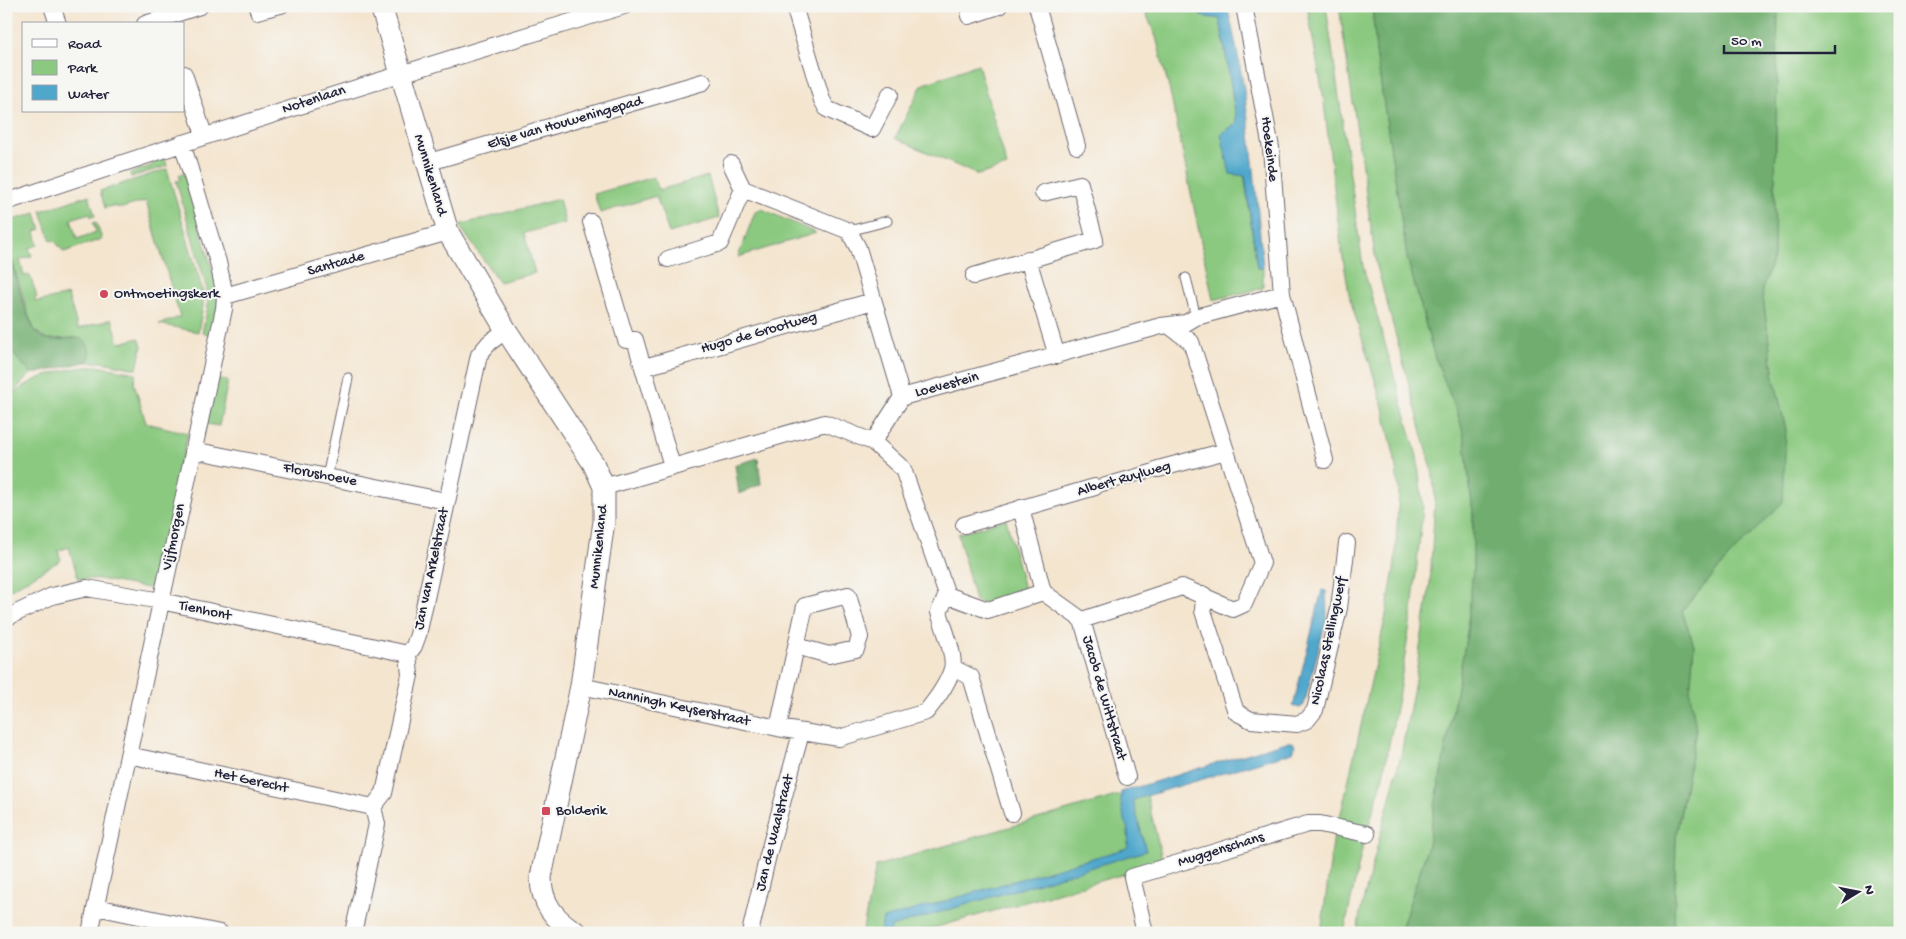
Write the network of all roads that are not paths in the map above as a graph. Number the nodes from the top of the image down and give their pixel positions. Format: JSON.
{"nodes":[{"id":1,"x":52,"y":6,"type":"edge"},
{"id":2,"x":200,"y":6,"type":"edge"},
{"id":3,"x":253,"y":6,"type":"edge"},
{"id":4,"x":381,"y":6,"type":"edge"},
{"id":5,"x":624,"y":6,"type":"edge"},
{"id":6,"x":794,"y":6,"type":"edge"},
{"id":7,"x":998,"y":6,"type":"edge"},
{"id":8,"x":1037,"y":6,"type":"edge"},
{"id":9,"x":1244,"y":6,"type":"edge"},
{"id":10,"x":283,"y":8,"type":"dead end"},
{"id":11,"x":969,"y":16,"type":"dead end"},
{"id":12,"x":166,"y":21,"type":"edge"},
{"id":13,"x":57,"y":22,"type":"edge"},
{"id":14,"x":401,"y":72,"type":"junction"},
{"id":15,"x":185,"y":77,"type":"edge"},
{"id":16,"x":703,"y":82,"type":"dead end"},
{"id":17,"x":890,"y":94,"type":"dead end"},
{"id":18,"x":204,"y":135,"type":"junction"},
{"id":19,"x":182,"y":143,"type":"junction"},
{"id":20,"x":1077,"y":146,"type":"dead end"},
{"id":21,"x":426,"y":163,"type":"junction"},
{"id":22,"x":731,"y":164,"type":"dead end"},
{"id":23,"x":743,"y":189,"type":"junction"},
{"id":24,"x":1044,"y":194,"type":"dead end"},
{"id":25,"x":6,"y":202,"type":"edge"},
{"id":26,"x":886,"y":221,"type":"dead end"},
{"id":27,"x":591,"y":222,"type":"dead end"},
{"id":28,"x":849,"y":231,"type":"junction"},
{"id":29,"x":448,"y":232,"type":"junction"},
{"id":30,"x":668,"y":259,"type":"dead end"},
{"id":31,"x":1028,"y":259,"type":"junction"},
{"id":32,"x":974,"y":276,"type":"dead end"},
{"id":33,"x":1186,"y":278,"type":"dead end"},
{"id":34,"x":1282,"y":294,"type":"junction"},
{"id":35,"x":224,"y":296,"type":"junction"},
{"id":36,"x":873,"y":300,"type":"junction"},
{"id":37,"x":1196,"y":317,"type":"junction"},
{"id":38,"x":1171,"y":327,"type":"junction"},
{"id":39,"x":506,"y":330,"type":"junction"},
{"id":40,"x":1057,"y":356,"type":"junction"},
{"id":41,"x":645,"y":367,"type":"junction"},
{"id":42,"x":348,"y":378,"type":"dead end"},
{"id":43,"x":902,"y":397,"type":"junction"},
{"id":44,"x":873,"y":442,"type":"junction"},
{"id":45,"x":193,"y":450,"type":"junction"},
{"id":46,"x":1226,"y":451,"type":"junction"},
{"id":47,"x":1325,"y":460,"type":"dead end"},
{"id":48,"x":672,"y":466,"type":"junction"},
{"id":49,"x":1158,"y":469,"type":"joint"},
{"id":50,"x":327,"y":477,"type":"junction"},
{"id":51,"x":604,"y":487,"type":"junction"},
{"id":52,"x":1095,"y":487,"type":"joint"},
{"id":53,"x":446,"y":501,"type":"junction"},
{"id":54,"x":1021,"y":508,"type":"junction"},
{"id":55,"x":964,"y":525,"type":"dead end"},
{"id":56,"x":1347,"y":543,"type":"dead end"},
{"id":57,"x":1044,"y":592,"type":"junction"},
{"id":58,"x":947,"y":595,"type":"junction"},
{"id":59,"x":1204,"y":595,"type":"junction"},
{"id":60,"x":161,"y":602,"type":"junction"},
{"id":61,"x":6,"y":618,"type":"edge"},
{"id":62,"x":1082,"y":620,"type":"junction"},
{"id":63,"x":796,"y":646,"type":"dead end"},
{"id":64,"x":408,"y":654,"type":"junction"},
{"id":65,"x":953,"y":668,"type":"junction"},
{"id":66,"x":581,"y":686,"type":"junction"},
{"id":67,"x":778,"y":728,"type":"junction"},
{"id":68,"x":801,"y":733,"type":"junction"},
{"id":69,"x":128,"y":755,"type":"junction"},
{"id":70,"x":1127,"y":777,"type":"dead end"},
{"id":71,"x":373,"y":807,"type":"junction"},
{"id":72,"x":1012,"y":813,"type":"dead end"},
{"id":73,"x":1367,"y":834,"type":"dead end"},
{"id":74,"x":96,"y":907,"type":"junction"},
{"id":75,"x":90,"y":933,"type":"edge"},
{"id":76,"x":220,"y":933,"type":"edge"},
{"id":77,"x":353,"y":933,"type":"edge"},
{"id":78,"x":577,"y":933,"type":"edge"},
{"id":79,"x":750,"y":933,"type":"edge"},
{"id":80,"x":1145,"y":933,"type":"edge"}],
"edges":[{"from":1,"to":13,"type":"street"},
{"from":2,"to":12,"type":"street"},
{"from":3,"to":10,"type":"lane"},
{"from":4,"to":14,"type":"street","name":"Munnikenland"},
{"from":5,"to":14,"type":"street","name":"Notenlaan"},
{"from":6,"to":17,"type":"street"},
{"from":7,"to":11,"type":"street"},
{"from":8,"to":20,"type":"street"},
{"from":9,"to":34,"type":"street","name":"Hoekeinde"},
{"from":14,"to":18,"type":"street","name":"Notenlaan"},
{"from":14,"to":21,"type":"street","name":"Munnikenland"},
{"from":15,"to":18,"type":"street"},
{"from":16,"to":21,"type":"street","name":"Elsje van Houweningepad"},
{"from":18,"to":19,"type":"street","name":"Notenlaan"},
{"from":19,"to":25,"type":"street","name":"Notenlaan"},
{"from":19,"to":35,"type":"street","name":"Vijfmorgen"},
{"from":21,"to":29,"type":"street","name":"Munnikenland"},
{"from":22,"to":23,"type":"street"},
{"from":23,"to":28,"type":"street"},
{"from":23,"to":30,"type":"street"},
{"from":24,"to":31,"type":"street"},
{"from":26,"to":28,"type":"lane"},
{"from":27,"to":41,"type":"street"},
{"from":28,"to":36,"type":"street"},
{"from":29,"to":35,"type":"street","name":"Santcade"},
{"from":29,"to":39,"type":"street","name":"Munnikenland"},
{"from":31,"to":32,"type":"street"},
{"from":31,"to":40,"type":"street"},
{"from":33,"to":37,"type":"lane"},
{"from":34,"to":37,"type":"street"},
{"from":34,"to":47,"type":"street","name":"Hoekeinde"},
{"from":35,"to":45,"type":"street","name":"Vijfmorgen"},
{"from":36,"to":41,"type":"street","name":"Hugo de Grootweg"},
{"from":36,"to":43,"type":"street"},
{"from":37,"to":38,"type":"street"},
{"from":38,"to":40,"type":"street","name":"Loevestein"},
{"from":38,"to":46,"type":"street"},
{"from":39,"to":51,"type":"street","name":"Munnikenland"},
{"from":39,"to":53,"type":"street","name":"Jan van Arkelstraat"},
{"from":40,"to":43,"type":"street","name":"Loevestein"},
{"from":41,"to":48,"type":"street"},
{"from":42,"to":50,"type":"lane"},
{"from":43,"to":44,"type":"street","name":"Loevestein"},
{"from":44,"to":48,"type":"street"},
{"from":44,"to":58,"type":"street"},
{"from":45,"to":50,"type":"street","name":"Florushoeve"},
{"from":45,"to":60,"type":"street","name":"Vijfmorgen"},
{"from":46,"to":49,"type":"street","name":"Albert Ruylweg"},
{"from":46,"to":59,"type":"street"},
{"from":48,"to":51,"type":"street"},
{"from":49,"to":52,"type":"street","name":"Albert Ruylweg"},
{"from":50,"to":53,"type":"street","name":"Florushoeve"},
{"from":51,"to":66,"type":"street","name":"Munnikenland"},
{"from":52,"to":54,"type":"street","name":"Albert Ruylweg"},
{"from":53,"to":64,"type":"street","name":"Jan van Arkelstraat"},
{"from":54,"to":55,"type":"street","name":"Albert Ruylweg"},
{"from":54,"to":57,"type":"street"},
{"from":56,"to":59,"type":"street","name":"Nicolaas Stellingwerf"},
{"from":57,"to":58,"type":"street"},
{"from":57,"to":62,"type":"street"},
{"from":58,"to":65,"type":"street"},
{"from":59,"to":62,"type":"street"},
{"from":60,"to":61,"type":"street","name":"Tienhont"},
{"from":60,"to":64,"type":"street","name":"Tienhont"},
{"from":60,"to":69,"type":"street","name":"Vijfmorgen"},
{"from":62,"to":70,"type":"street","name":"Jacob de Wittstraat"},
{"from":63,"to":67,"type":"street"},
{"from":64,"to":71,"type":"street","name":"Jan van Arkelstraat"},
{"from":65,"to":68,"type":"street","name":"Nanningh Keyserstraat"},
{"from":65,"to":72,"type":"street"},
{"from":66,"to":67,"type":"street","name":"Nanningh Keyserstraat"},
{"from":66,"to":78,"type":"street","name":"Munnikenland"},
{"from":67,"to":68,"type":"street","name":"Nanningh Keyserstraat"},
{"from":68,"to":79,"type":"street","name":"Jan de Waalstraat"},
{"from":69,"to":71,"type":"street","name":"Het Gerecht"},
{"from":69,"to":74,"type":"street","name":"Vijfmorgen"},
{"from":71,"to":77,"type":"street"},
{"from":73,"to":80,"type":"street","name":"Muggenschans"},
{"from":74,"to":75,"type":"street","name":"Vijfmorgen"},
{"from":74,"to":76,"type":"street"}]}
